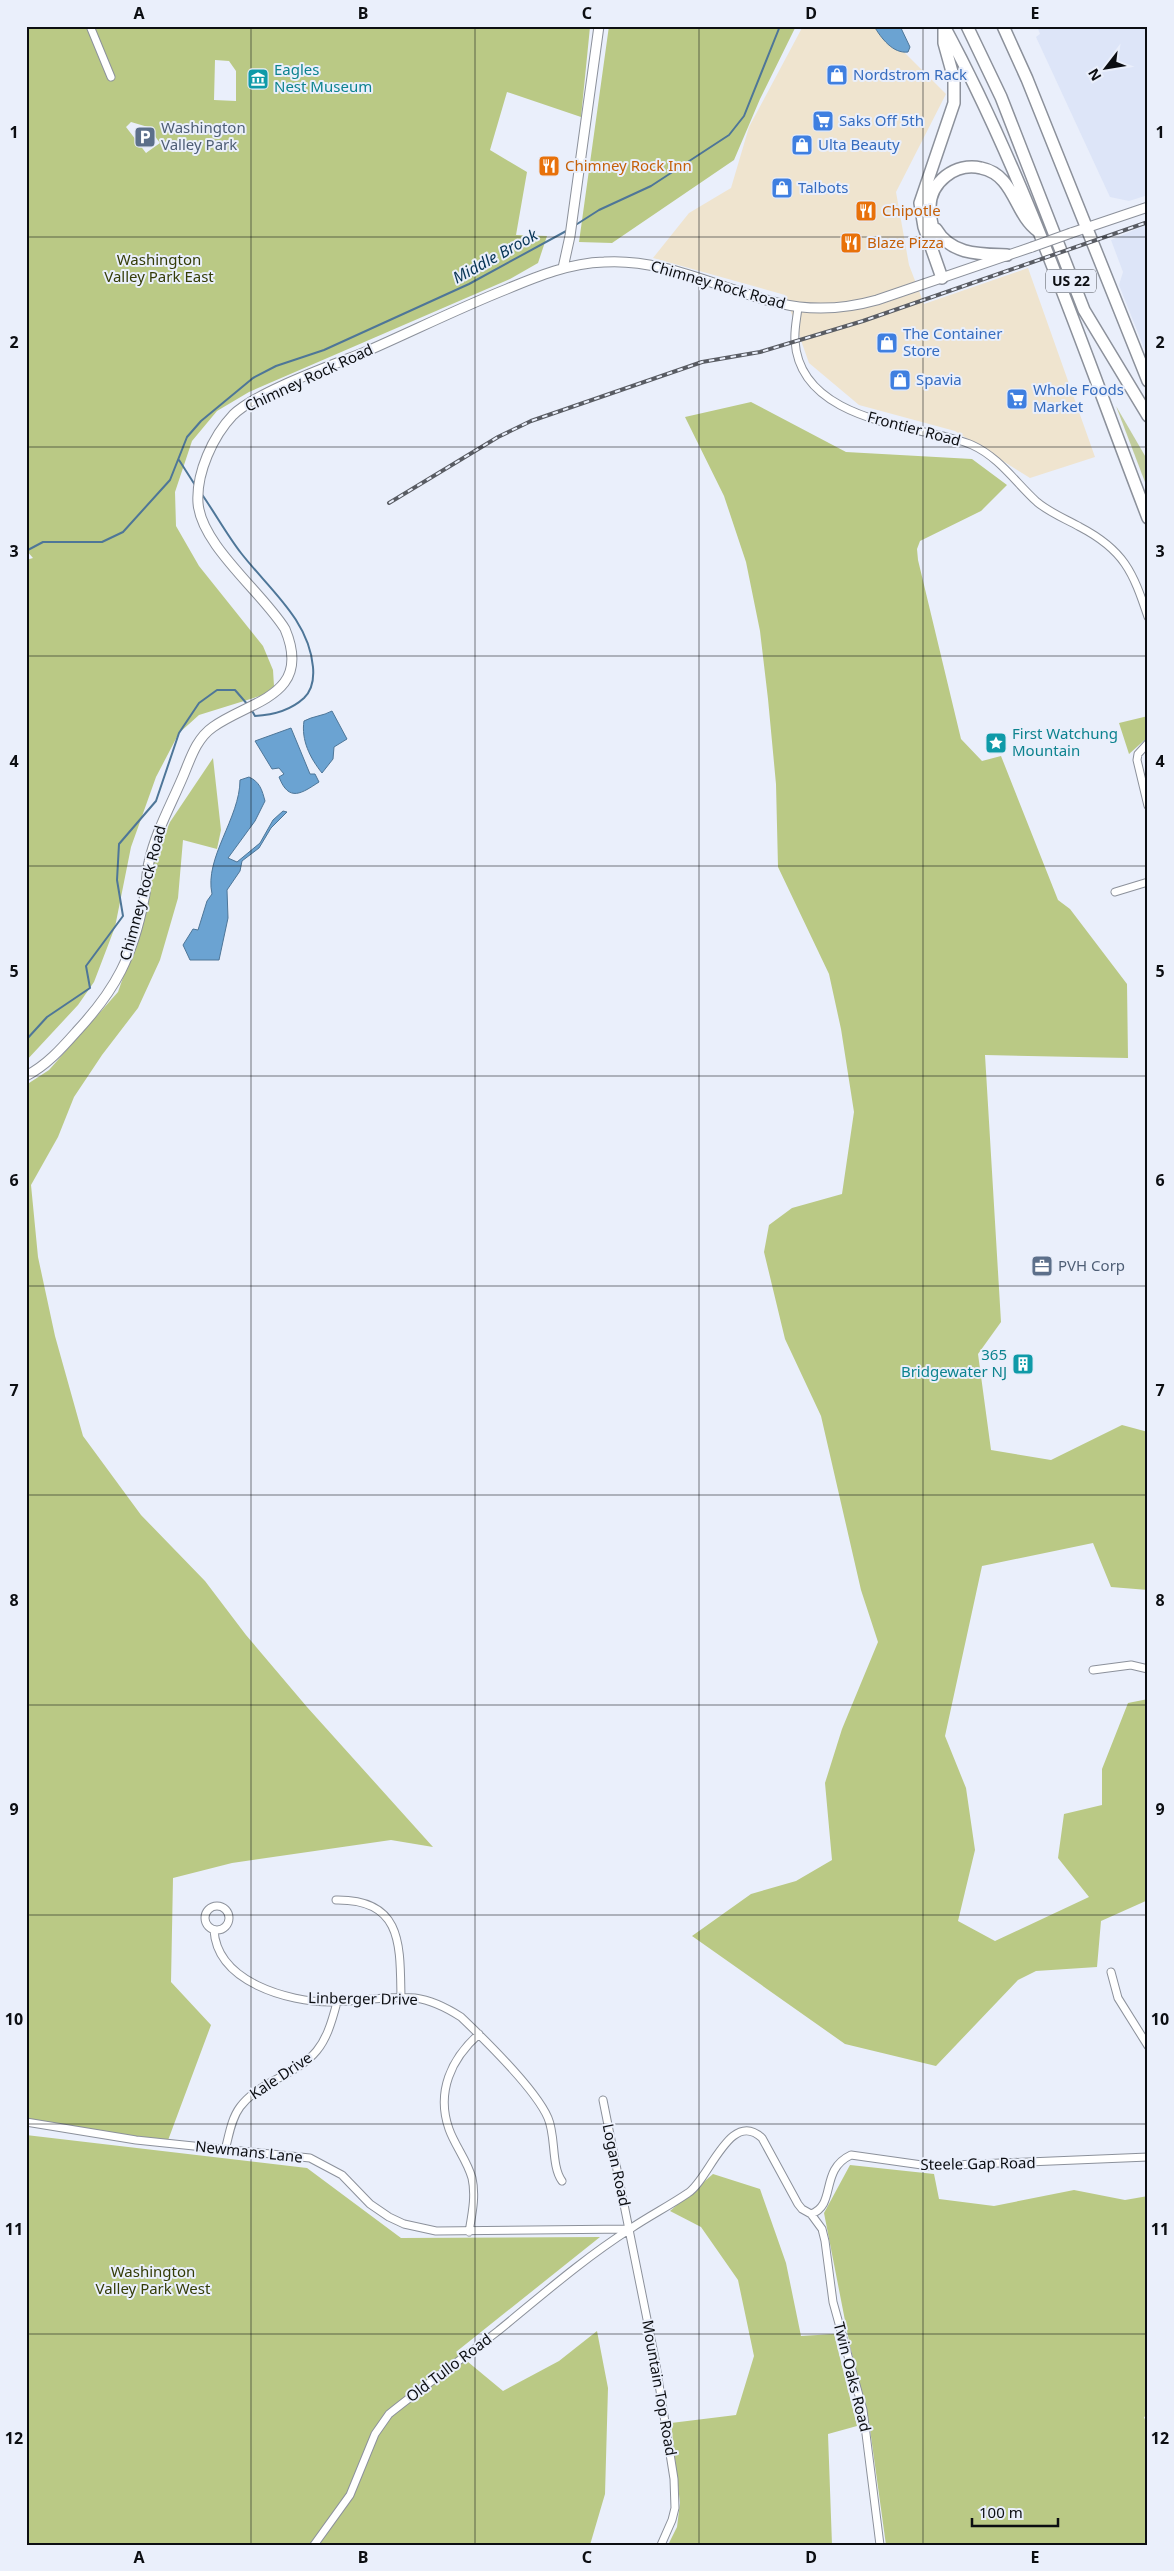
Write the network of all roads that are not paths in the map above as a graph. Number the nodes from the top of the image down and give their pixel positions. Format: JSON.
{"nodes":[{"id":1,"x":90,"y":26,"type":"edge"},
{"id":2,"x":598,"y":26,"type":"edge"},
{"id":3,"x":944,"y":26,"type":"edge"},
{"id":4,"x":967,"y":26,"type":"edge"},
{"id":5,"x":1003,"y":26,"type":"edge"},
{"id":6,"x":111,"y":77,"type":"dead end"},
{"id":7,"x":1148,"y":207,"type":"edge"},
{"id":8,"x":931,"y":219,"type":"junction"},
{"id":9,"x":1086,"y":228,"type":"junction"},
{"id":10,"x":1038,"y":231,"type":"junction"},
{"id":11,"x":1006,"y":255,"type":"junction"},
{"id":12,"x":563,"y":268,"type":"junction"},
{"id":13,"x":942,"y":278,"type":"junction"},
{"id":14,"x":798,"y":307,"type":"junction"},
{"id":15,"x":1148,"y":381,"type":"edge"},
{"id":16,"x":1148,"y":416,"type":"edge"},
{"id":17,"x":1148,"y":518,"type":"edge"},
{"id":18,"x":1148,"y":617,"type":"edge"},
{"id":19,"x":1148,"y":743,"type":"edge"},
{"id":20,"x":1148,"y":806,"type":"edge"},
{"id":21,"x":1148,"y":882,"type":"edge"},
{"id":22,"x":1115,"y":892,"type":"dead end"},
{"id":23,"x":26,"y":1076,"type":"edge"},
{"id":24,"x":1148,"y":1669,"type":"edge"},
{"id":25,"x":1093,"y":1670,"type":"dead end"},
{"id":26,"x":336,"y":1900,"type":"dead end"},
{"id":27,"x":214,"y":1930,"type":"dead end"},
{"id":28,"x":1111,"y":1972,"type":"dead end"},
{"id":29,"x":401,"y":1998,"type":"junction"},
{"id":30,"x":337,"y":2002,"type":"junction"},
{"id":31,"x":479,"y":2034,"type":"junction"},
{"id":32,"x":1148,"y":2046,"type":"edge"},
{"id":33,"x":603,"y":2100,"type":"dead end"},
{"id":34,"x":26,"y":2122,"type":"edge"},
{"id":35,"x":225,"y":2150,"type":"junction"},
{"id":36,"x":1148,"y":2157,"type":"edge"},
{"id":37,"x":562,"y":2181,"type":"dead end"},
{"id":38,"x":811,"y":2214,"type":"junction"},
{"id":39,"x":630,"y":2229,"type":"junction"},
{"id":40,"x":469,"y":2232,"type":"junction"},
{"id":41,"x":314,"y":2545,"type":"edge"},
{"id":42,"x":661,"y":2545,"type":"edge"},
{"id":43,"x":880,"y":2545,"type":"edge"}],
"edges":[{"from":1,"to":6,"type":"street"},
{"from":2,"to":12,"type":"street"},
{"from":3,"to":10,"type":"highway","number":"US 22"},
{"from":3,"to":13,"type":"highway"},
{"from":4,"to":16,"type":"highway","number":"US 22"},
{"from":5,"to":9,"type":"highway"},
{"from":7,"to":9,"type":"street","name":"Chimney Rock Road"},
{"from":8,"to":10,"type":"highway"},
{"from":8,"to":11,"type":"highway"},
{"from":8,"to":13,"type":"highway"},
{"from":9,"to":11,"type":"street","name":"Chimney Rock Road","bridge":true},
{"from":9,"to":15,"type":"highway"},
{"from":10,"to":17,"type":"highway","number":"US 22"},
{"from":11,"to":13,"type":"street","name":"Chimney Rock Road"},
{"from":12,"to":14,"type":"street","name":"Chimney Rock Road"},
{"from":12,"to":23,"type":"street","name":"Chimney Rock Road"},
{"from":13,"to":14,"type":"street","name":"Chimney Rock Road"},
{"from":14,"to":18,"type":"street","name":"Frontier Road"},
{"from":19,"to":20,"type":"street"},
{"from":21,"to":22,"type":"street"},
{"from":24,"to":25,"type":"street"},
{"from":26,"to":29,"type":"street"},
{"from":27,"to":30,"type":"street","name":"Linberger Drive"},
{"from":28,"to":32,"type":"street"},
{"from":29,"to":30,"type":"street","name":"Linberger Drive"},
{"from":29,"to":31,"type":"street","name":"Linberger Drive"},
{"from":30,"to":35,"type":"street","name":"Kale Drive"},
{"from":31,"to":37,"type":"street","name":"Linberger Drive"},
{"from":31,"to":40,"type":"street"},
{"from":33,"to":39,"type":"street","name":"Logan Road"},
{"from":34,"to":35,"type":"street","name":"Newmans Lane"},
{"from":35,"to":40,"type":"street","name":"Newmans Lane"},
{"from":36,"to":38,"type":"street","name":"Steele Gap Road"},
{"from":38,"to":39,"type":"street"},
{"from":38,"to":43,"type":"street","name":"Twin Oaks Road"},
{"from":39,"to":40,"type":"street","name":"Newmans Lane"},
{"from":39,"to":41,"type":"street","name":"Old Tullo Road"},
{"from":39,"to":42,"type":"street","name":"Mountain Top Road"}]}
